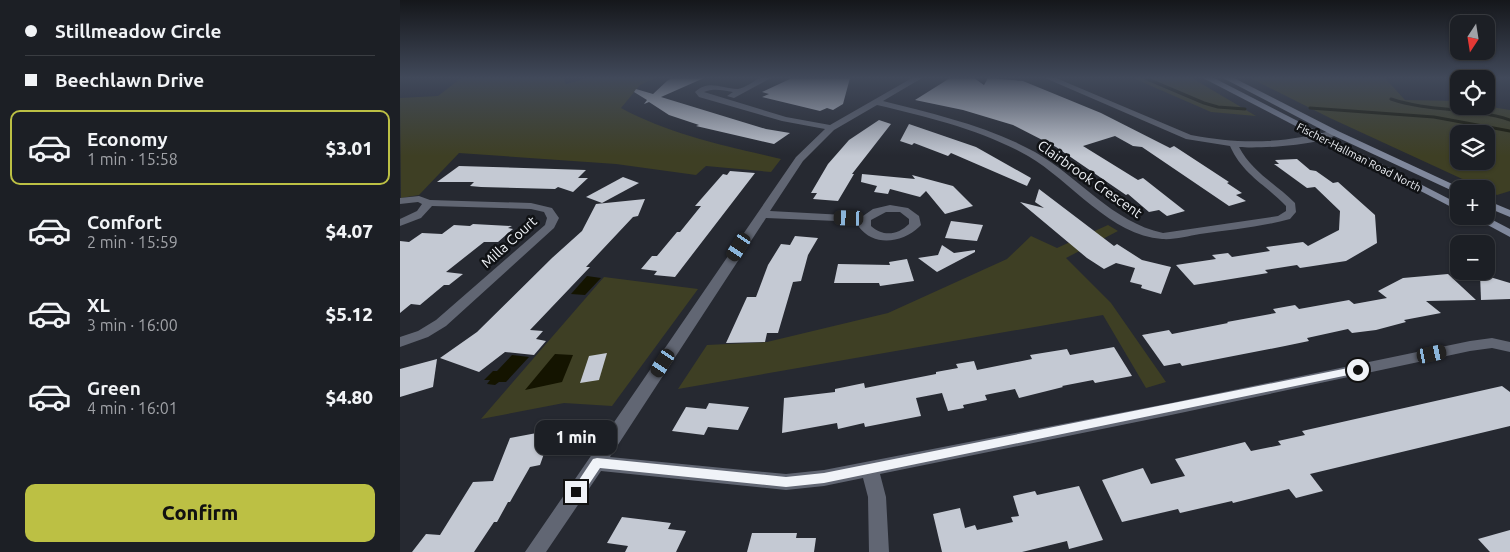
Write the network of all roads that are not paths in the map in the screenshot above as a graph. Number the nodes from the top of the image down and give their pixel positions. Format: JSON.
{"nodes":[{"id":1,"x":734,"y":104,"type":"edge"},
{"id":2,"x":873,"y":104,"type":"edge"},
{"id":3,"x":883,"y":104,"type":"edge"},
{"id":4,"x":1110,"y":104,"type":"edge"},
{"id":5,"x":1255,"y":104,"type":"edge"},
{"id":6,"x":1278,"y":104,"type":"edge"},
{"id":7,"x":830,"y":128,"type":"junction"},
{"id":8,"x":1335,"y":133,"type":"junction"},
{"id":9,"x":1319,"y":137,"type":"junction"},
{"id":10,"x":1234,"y":146,"type":"junction"},
{"id":11,"x":1450,"y":186,"type":"edge"},
{"id":12,"x":400,"y":201,"type":"edge"},
{"id":13,"x":428,"y":203,"type":"junction"},
{"id":14,"x":1450,"y":203,"type":"edge"},
{"id":15,"x":1495,"y":207,"type":"edge"},
{"id":16,"x":761,"y":214,"type":"junction"},
{"id":17,"x":1510,"y":214,"type":"edge"},
{"id":18,"x":866,"y":219,"type":"dead end"},
{"id":19,"x":400,"y":223,"type":"edge"},
{"id":20,"x":1493,"y":225,"type":"edge"},
{"id":21,"x":1510,"y":234,"type":"edge"},
{"id":22,"x":400,"y":342,"type":"edge"},
{"id":23,"x":1510,"y":347,"type":"edge"},
{"id":24,"x":597,"y":463,"type":"junction"},
{"id":25,"x":870,"y":469,"type":"junction"},
{"id":26,"x":536,"y":552,"type":"edge"},
{"id":27,"x":879,"y":552,"type":"edge"}],
"edges":[{"from":1,"to":7,"type":"street"},
{"from":2,"to":7,"type":"street"},
{"from":3,"to":10,"type":"street","name":"Clairbrook Crescent"},
{"from":4,"to":10,"type":"street"},
{"from":5,"to":9,"type":"main road","name":"Fischer-Hallman Road North"},
{"from":6,"to":8,"type":"main road","name":"Fischer-Hallman Road North"},
{"from":7,"to":16,"type":"street"},
{"from":8,"to":9,"type":"street"},
{"from":8,"to":11,"type":"main road","name":"Fischer-Hallman Road North"},
{"from":9,"to":10,"type":"street"},
{"from":9,"to":14,"type":"main road","name":"Fischer-Hallman Road North"},
{"from":12,"to":13,"type":"street","name":"Milla Court"},
{"from":13,"to":19,"type":"street"},
{"from":13,"to":22,"type":"street","name":"Milla Court"},
{"from":15,"to":17,"type":"main road"},
{"from":16,"to":18,"type":"street"},
{"from":16,"to":24,"type":"street"},
{"from":20,"to":21,"type":"main road"},
{"from":23,"to":25,"type":"street"},
{"from":24,"to":25,"type":"street"},
{"from":24,"to":26,"type":"street"},
{"from":25,"to":27,"type":"street"}]}
